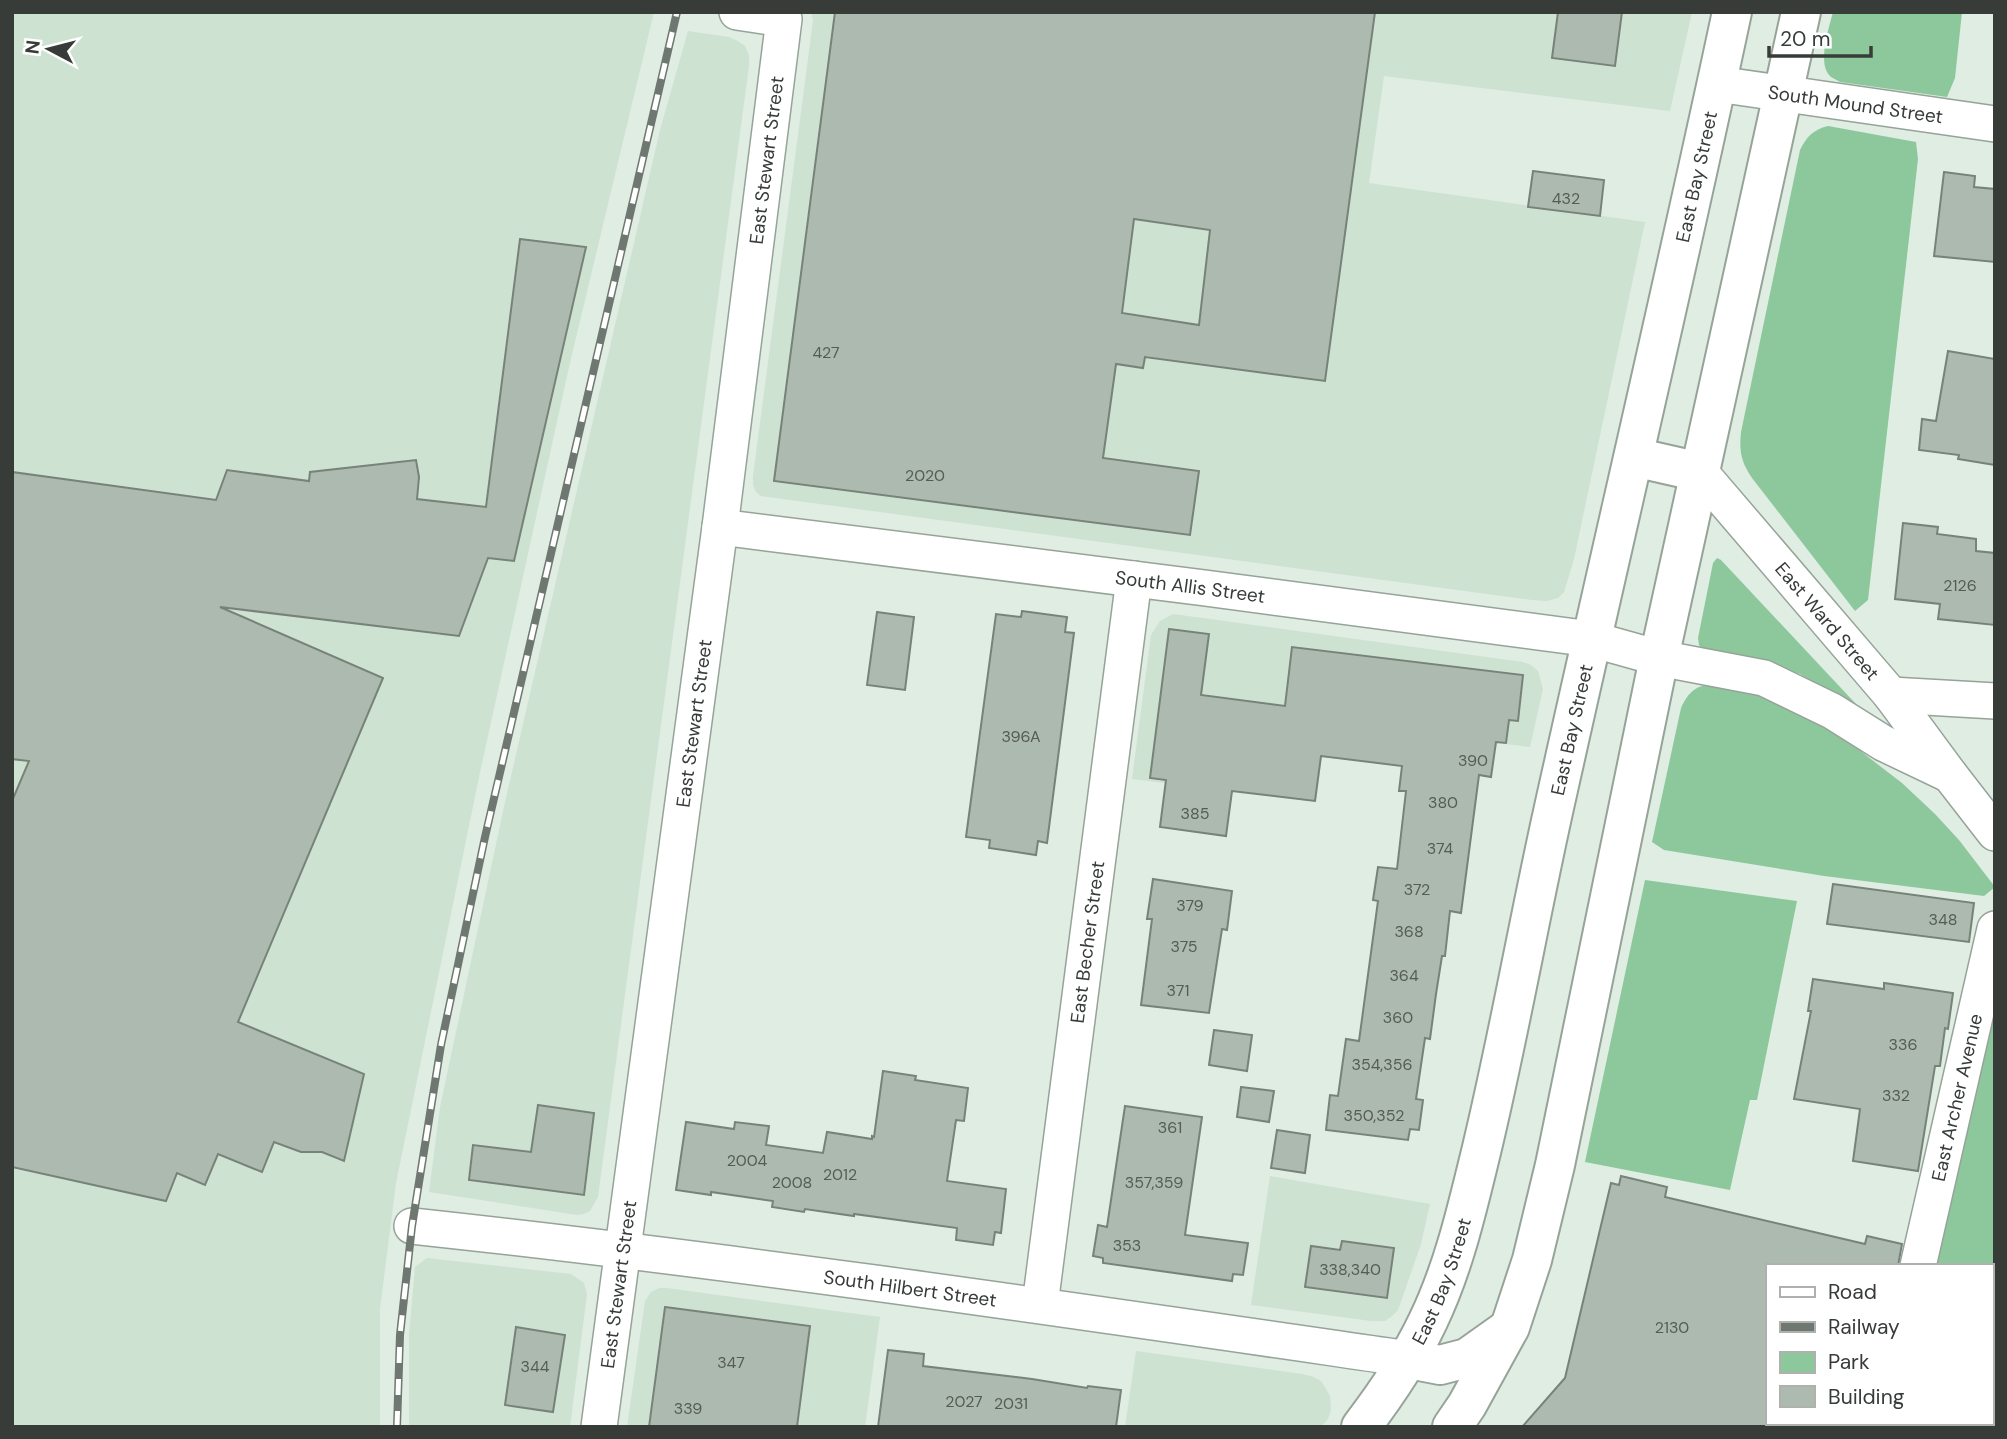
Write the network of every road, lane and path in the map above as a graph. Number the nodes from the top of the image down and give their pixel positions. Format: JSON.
{"nodes":[{"id":1,"x":737,"y":12,"type":"edge"},
{"id":2,"x":1732,"y":12,"type":"edge"},
{"id":3,"x":1801,"y":12,"type":"edge"},
{"id":4,"x":1717,"y":84,"type":"junction"},
{"id":5,"x":1784,"y":94,"type":"junction"},
{"id":6,"x":1995,"y":124,"type":"edge"},
{"id":7,"x":1634,"y":457,"type":"junction"},
{"id":8,"x":1700,"y":472,"type":"junction"},
{"id":9,"x":720,"y":527,"type":"junction"},
{"id":10,"x":1134,"y":579,"type":"junction"},
{"id":11,"x":1591,"y":639,"type":"junction"},
{"id":12,"x":1659,"y":658,"type":"junction"},
{"id":13,"x":1891,"y":695,"type":"junction"},
{"id":14,"x":1995,"y":701,"type":"edge"},
{"id":15,"x":1950,"y":775,"type":"junction"},
{"id":16,"x":1995,"y":833,"type":"edge"},
{"id":17,"x":1995,"y":929,"type":"edge"},
{"id":18,"x":412,"y":1226,"type":"dead end"},
{"id":19,"x":623,"y":1249,"type":"junction"},
{"id":20,"x":1918,"y":1264,"type":"edge"},
{"id":21,"x":1040,"y":1305,"type":"junction"},
{"id":22,"x":1510,"y":1327,"type":"junction"},
{"id":23,"x":1409,"y":1359,"type":"junction"},
{"id":24,"x":599,"y":1427,"type":"edge"},
{"id":25,"x":1361,"y":1427,"type":"edge"},
{"id":26,"x":1452,"y":1427,"type":"edge"}],
"edges":[{"from":1,"to":9,"type":"street","name":"East Stewart Street"},
{"from":2,"to":4,"type":"main road","name":"East Bay Street"},
{"from":3,"to":5,"type":"main road"},
{"from":4,"to":5,"type":"street","name":"South Mound Street"},
{"from":4,"to":7,"type":"main road","name":"East Bay Street"},
{"from":5,"to":6,"type":"street","name":"South Mound Street"},
{"from":5,"to":8,"type":"main road"},
{"from":7,"to":8,"type":"main road"},
{"from":7,"to":11,"type":"main road","name":"East Bay Street"},
{"from":8,"to":12,"type":"main road"},
{"from":8,"to":13,"type":"street","name":"East Ward Street"},
{"from":9,"to":10,"type":"street","name":"South Allis Street"},
{"from":9,"to":19,"type":"street","name":"East Stewart Street"},
{"from":10,"to":11,"type":"street","name":"South Allis Street"},
{"from":10,"to":21,"type":"street","name":"East Becher Street"},
{"from":11,"to":12,"type":"street","name":"South Allis Street"},
{"from":11,"to":23,"type":"main road","name":"East Bay Street"},
{"from":12,"to":15,"type":"street","name":"East Ward Street"},
{"from":12,"to":22,"type":"main road"},
{"from":13,"to":14,"type":"street"},
{"from":13,"to":15,"type":"street","name":"East Ward Street"},
{"from":15,"to":16,"type":"street","name":"East Ward Street"},
{"from":17,"to":20,"type":"street","name":"East Archer Avenue"},
{"from":18,"to":19,"type":"street","name":"South Hilbert Street"},
{"from":19,"to":21,"type":"street","name":"South Hilbert Street"},
{"from":19,"to":24,"type":"street","name":"East Stewart Street"},
{"from":21,"to":23,"type":"street","name":"South Hilbert Street"},
{"from":22,"to":23,"type":"main road"},
{"from":22,"to":26,"type":"main road"},
{"from":23,"to":25,"type":"main road","name":"East Bay Street"}]}
